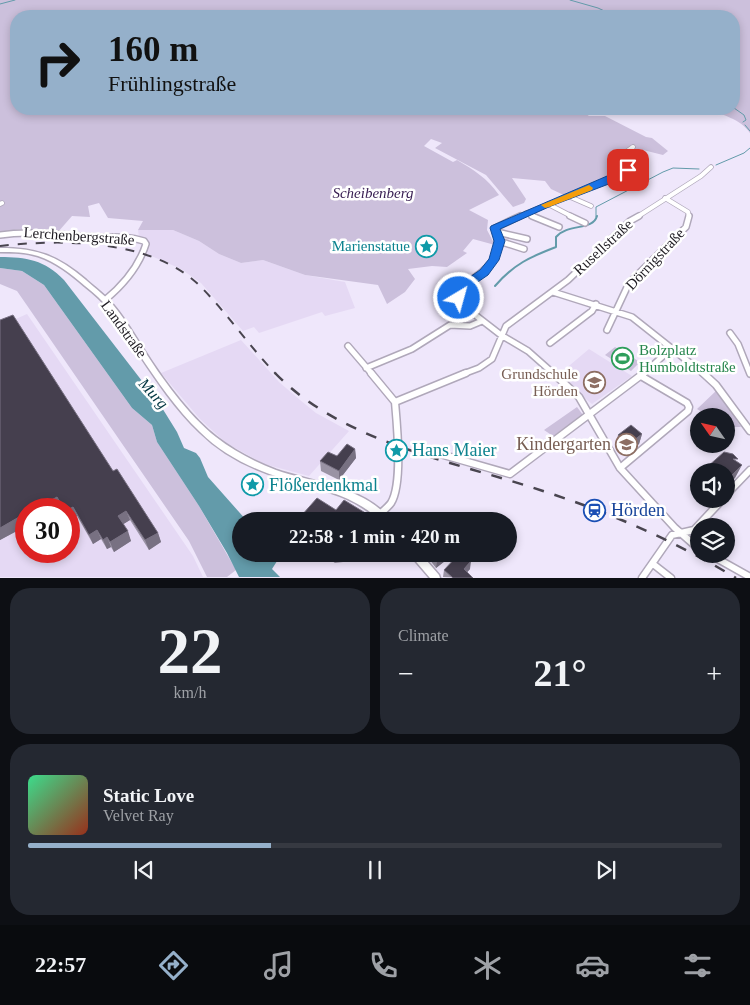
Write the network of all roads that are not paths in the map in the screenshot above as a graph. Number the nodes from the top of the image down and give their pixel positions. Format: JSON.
{"nodes":[{"id":1,"x":633,"y":147,"type":"dead end"},
{"id":2,"x":711,"y":167,"type":"dead end"},
{"id":3,"x":568,"y":196,"type":"junction"},
{"id":4,"x":665,"y":198,"type":"junction"},
{"id":5,"x":548,"y":204,"type":"junction"},
{"id":6,"x":591,"y":206,"type":"dead end"},
{"id":7,"x":526,"y":213,"type":"junction"},
{"id":8,"x":584,"y":223,"type":"dead end"},
{"id":9,"x":559,"y":227,"type":"dead end"},
{"id":10,"x":497,"y":232,"type":"junction"},
{"id":11,"x":0,"y":235,"type":"edge"},
{"id":12,"x":527,"y":239,"type":"dead end"},
{"id":13,"x":500,"y":241,"type":"junction"},
{"id":14,"x":524,"y":248,"type":"dead end"},
{"id":15,"x":0,"y":250,"type":"edge"},
{"id":16,"x":553,"y":292,"type":"junction"},
{"id":17,"x":105,"y":300,"type":"junction"},
{"id":18,"x":596,"y":304,"type":"junction"},
{"id":19,"x":615,"y":310,"type":"junction"},
{"id":20,"x":482,"y":321,"type":"junction"},
{"id":21,"x":607,"y":330,"type":"dead end"},
{"id":22,"x":730,"y":333,"type":"dead end"},
{"id":23,"x":501,"y":335,"type":"junction"},
{"id":24,"x":550,"y":343,"type":"dead end"},
{"id":25,"x":348,"y":346,"type":"dead end"},
{"id":26,"x":672,"y":348,"type":"junction"},
{"id":27,"x":366,"y":368,"type":"junction"},
{"id":28,"x":750,"y":374,"type":"edge"},
{"id":29,"x":641,"y":376,"type":"junction"},
{"id":30,"x":396,"y":402,"type":"junction"},
{"id":31,"x":590,"y":415,"type":"junction"},
{"id":32,"x":750,"y":431,"type":"edge"},
{"id":33,"x":433,"y":452,"type":"dead end"},
{"id":34,"x":620,"y":468,"type":"junction"},
{"id":35,"x":750,"y":470,"type":"edge"},
{"id":36,"x":735,"y":486,"type":"edge"},
{"id":37,"x":715,"y":508,"type":"edge"},
{"id":38,"x":377,"y":512,"type":"edge"},
{"id":39,"x":382,"y":512,"type":"edge"},
{"id":40,"x":680,"y":532,"type":"junction"},
{"id":41,"x":690,"y":541,"type":"edge"},
{"id":42,"x":422,"y":562,"type":"edge"},
{"id":43,"x":725,"y":563,"type":"edge"},
{"id":44,"x":653,"y":564,"type":"junction"},
{"id":45,"x":750,"y":577,"type":"edge"},
{"id":46,"x":436,"y":578,"type":"edge"},
{"id":47,"x":642,"y":578,"type":"edge"},
{"id":48,"x":671,"y":578,"type":"edge"}],
"edges":[{"from":1,"to":3,"type":"street"},
{"from":2,"to":4,"type":"street","name":"Rusellstraße"},
{"from":3,"to":5,"type":"street"},
{"from":3,"to":6,"type":"street"},
{"from":4,"to":16,"type":"street","name":"Rusellstraße"},
{"from":4,"to":19,"type":"street","name":"Dörnigstraße"},
{"from":5,"to":7,"type":"street"},
{"from":5,"to":8,"type":"street"},
{"from":7,"to":9,"type":"street"},
{"from":7,"to":10,"type":"street"},
{"from":10,"to":12,"type":"street"},
{"from":10,"to":13,"type":"street"},
{"from":11,"to":17,"type":"street","name":"Lerchenbergstraße"},
{"from":13,"to":14,"type":"street"},
{"from":13,"to":20,"type":"street"},
{"from":15,"to":17,"type":"street","name":"Landstraße"},
{"from":16,"to":18,"type":"street"},
{"from":16,"to":23,"type":"street","name":"Rusellstraße"},
{"from":17,"to":38,"type":"street","name":"Landstraße"},
{"from":18,"to":19,"type":"street"},
{"from":18,"to":24,"type":"street"},
{"from":19,"to":21,"type":"street","name":"Dörnigstraße"},
{"from":19,"to":26,"type":"street"},
{"from":20,"to":23,"type":"street"},
{"from":20,"to":27,"type":"street"},
{"from":22,"to":28,"type":"street"},
{"from":23,"to":30,"type":"street"},
{"from":23,"to":31,"type":"street"},
{"from":25,"to":27,"type":"street"},
{"from":26,"to":29,"type":"street"},
{"from":26,"to":32,"type":"street"},
{"from":27,"to":30,"type":"street"},
{"from":29,"to":31,"type":"street"},
{"from":29,"to":34,"type":"street"},
{"from":30,"to":39,"type":"street"},
{"from":31,"to":33,"type":"street"},
{"from":31,"to":34,"type":"street"},
{"from":34,"to":40,"type":"street"},
{"from":35,"to":36,"type":"street"},
{"from":37,"to":40,"type":"street"},
{"from":40,"to":41,"type":"street"},
{"from":40,"to":44,"type":"street"},
{"from":42,"to":46,"type":"street"},
{"from":43,"to":45,"type":"street"},
{"from":44,"to":47,"type":"street"},
{"from":44,"to":48,"type":"street"}]}
